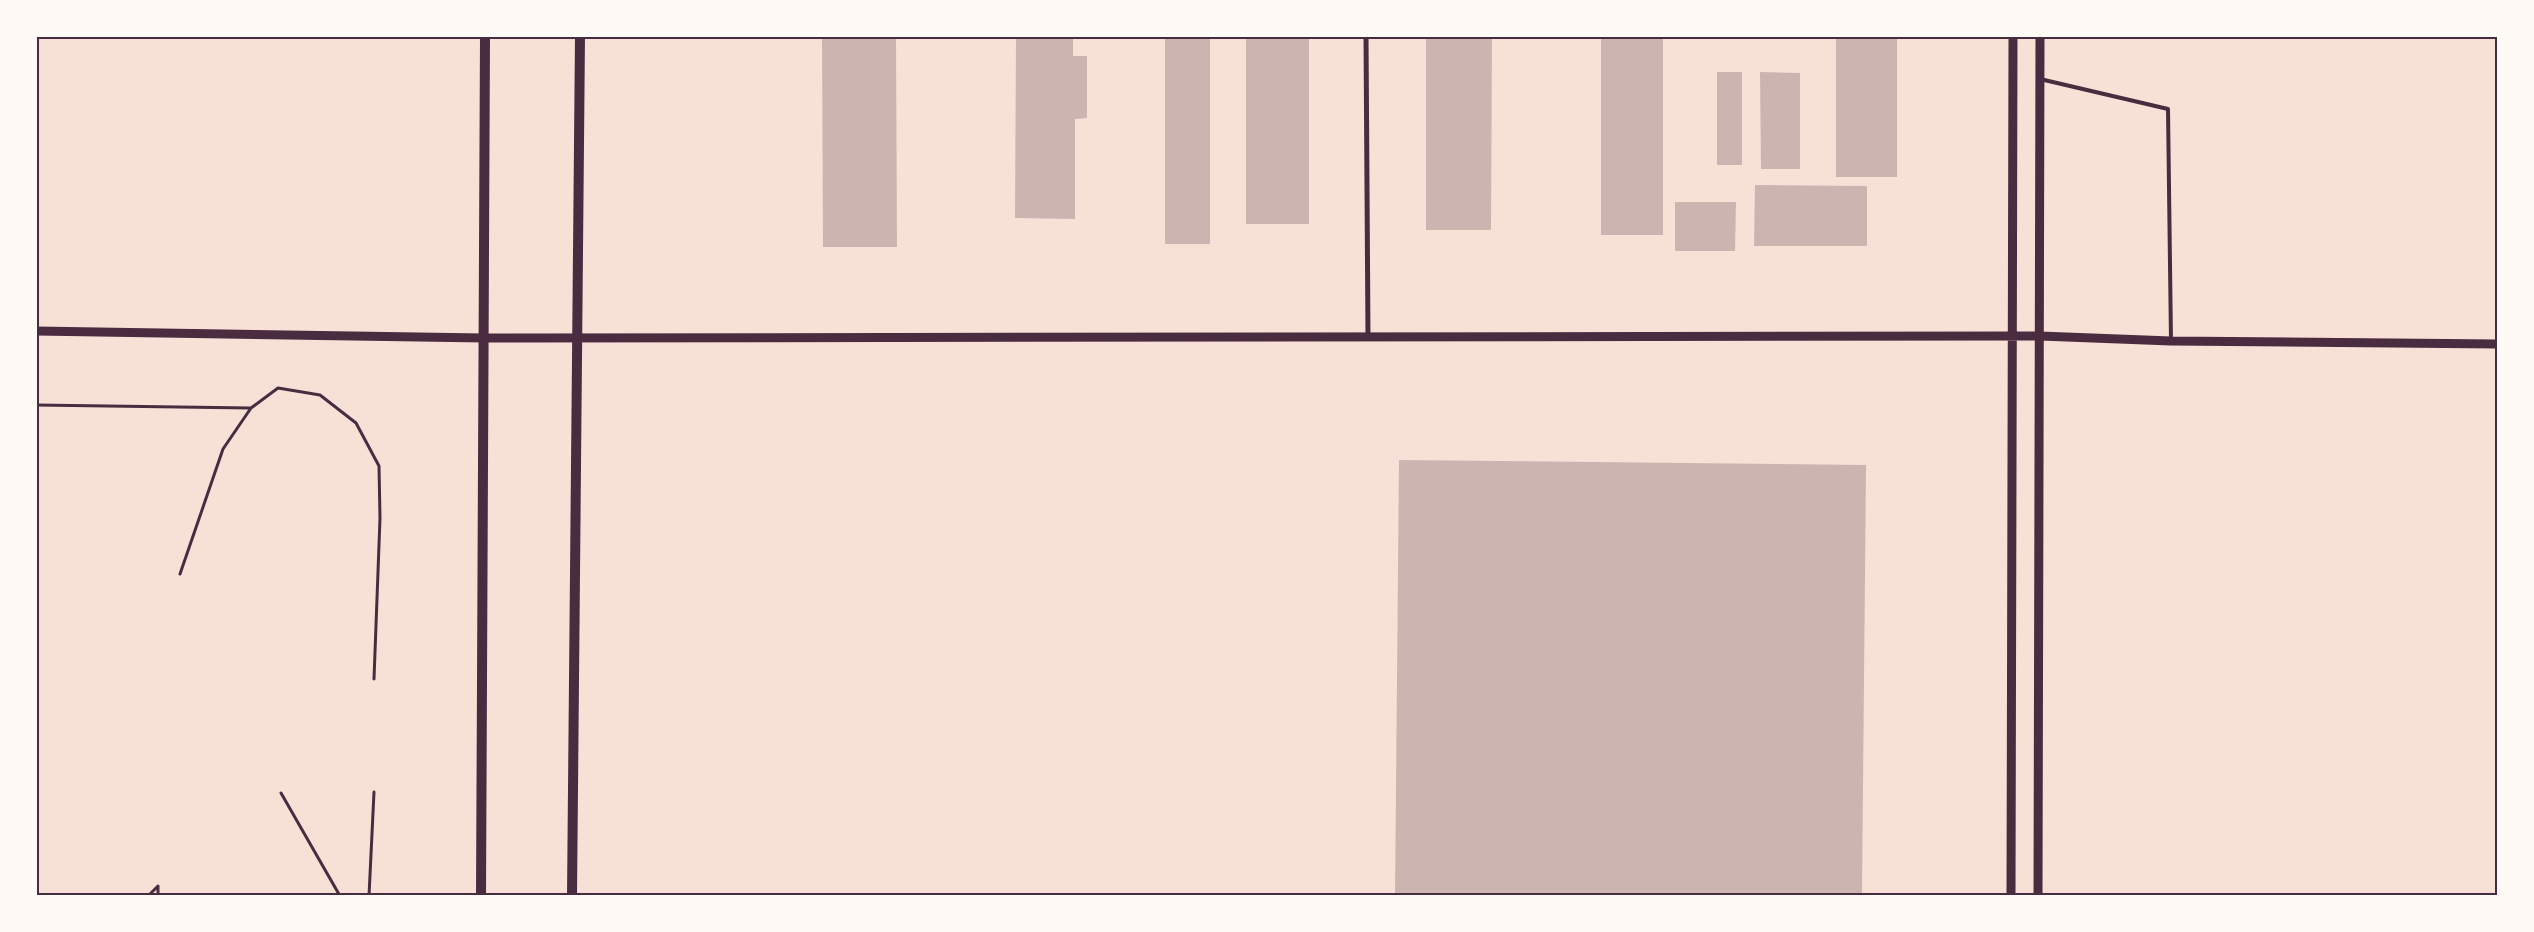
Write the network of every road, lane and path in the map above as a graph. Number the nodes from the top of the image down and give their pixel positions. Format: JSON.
{"nodes":[{"id":1,"x":486,"y":36,"type":"edge"},
{"id":2,"x":580,"y":36,"type":"edge"},
{"id":3,"x":1366,"y":36,"type":"edge"},
{"id":4,"x":2013,"y":36,"type":"edge"},
{"id":5,"x":2040,"y":36,"type":"edge"},
{"id":6,"x":2040,"y":80,"type":"junction"},
{"id":7,"x":36,"y":332,"type":"edge"},
{"id":8,"x":2012,"y":336,"type":"junction"},
{"id":9,"x":2040,"y":336,"type":"junction"},
{"id":10,"x":577,"y":337,"type":"junction"},
{"id":11,"x":484,"y":338,"type":"junction"},
{"id":12,"x":1368,"y":338,"type":"junction"},
{"id":13,"x":2171,"y":341,"type":"junction"},
{"id":14,"x":2498,"y":344,"type":"edge"},
{"id":15,"x":36,"y":405,"type":"edge"},
{"id":16,"x":250,"y":408,"type":"junction"},
{"id":17,"x":180,"y":574,"type":"dead end"},
{"id":18,"x":374,"y":679,"type":"dead end"},
{"id":19,"x":374,"y":792,"type":"dead end"},
{"id":20,"x":281,"y":793,"type":"dead end"},
{"id":21,"x":148,"y":896,"type":"edge"},
{"id":22,"x":158,"y":896,"type":"edge"},
{"id":23,"x":340,"y":896,"type":"edge"},
{"id":24,"x":370,"y":896,"type":"edge"},
{"id":25,"x":481,"y":896,"type":"edge"},
{"id":26,"x":572,"y":896,"type":"edge"},
{"id":27,"x":2010,"y":896,"type":"edge"},
{"id":28,"x":2038,"y":896,"type":"edge"}],
"edges":[{"from":1,"to":11,"type":"main road"},
{"from":2,"to":10,"type":"main road"},
{"from":3,"to":12,"type":"street"},
{"from":4,"to":8,"type":"street"},
{"from":5,"to":6,"type":"street"},
{"from":6,"to":9,"type":"street"},
{"from":6,"to":13,"type":"lane"},
{"from":7,"to":11,"type":"street"},
{"from":8,"to":9,"type":"street"},
{"from":8,"to":12,"type":"street"},
{"from":8,"to":27,"type":"street"},
{"from":9,"to":13,"type":"street"},
{"from":9,"to":28,"type":"street"},
{"from":10,"to":11,"type":"street"},
{"from":10,"to":12,"type":"street"},
{"from":10,"to":26,"type":"main road"},
{"from":11,"to":25,"type":"main road"},
{"from":13,"to":14,"type":"street"},
{"from":15,"to":16,"type":"path"},
{"from":16,"to":17,"type":"path"},
{"from":16,"to":18,"type":"path"},
{"from":19,"to":24,"type":"path"},
{"from":20,"to":23,"type":"path"},
{"from":21,"to":22,"type":"path"}]}
